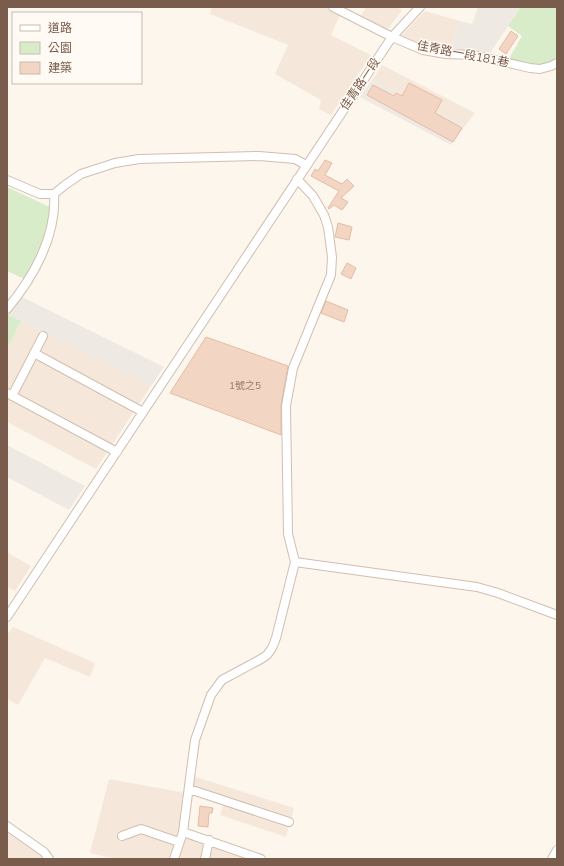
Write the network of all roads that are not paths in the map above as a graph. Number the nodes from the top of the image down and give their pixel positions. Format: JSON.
{"nodes":[{"id":1,"x":333,"y":7,"type":"edge"},
{"id":2,"x":420,"y":7,"type":"edge"},
{"id":3,"x":392,"y":37,"type":"junction"},
{"id":4,"x":557,"y":63,"type":"edge"},
{"id":5,"x":306,"y":165,"type":"junction"},
{"id":6,"x":297,"y":178,"type":"junction"},
{"id":7,"x":7,"y":180,"type":"edge"},
{"id":8,"x":54,"y":194,"type":"junction"},
{"id":9,"x":7,"y":309,"type":"edge"},
{"id":10,"x":43,"y":336,"type":"dead end"},
{"id":11,"x":34,"y":353,"type":"junction"},
{"id":12,"x":10,"y":395,"type":"edge"},
{"id":13,"x":143,"y":412,"type":"junction"},
{"id":14,"x":117,"y":452,"type":"junction"},
{"id":15,"x":295,"y":562,"type":"junction"},
{"id":16,"x":557,"y":615,"type":"edge"},
{"id":17,"x":7,"y":617,"type":"edge"},
{"id":18,"x":189,"y":789,"type":"junction"},
{"id":19,"x":289,"y":822,"type":"dead end"},
{"id":20,"x":7,"y":826,"type":"edge"},
{"id":21,"x":183,"y":832,"type":"junction"},
{"id":22,"x":122,"y":836,"type":"dead end"},
{"id":23,"x":209,"y":840,"type":"junction"},
{"id":24,"x":179,"y":842,"type":"junction"},
{"id":25,"x":557,"y":850,"type":"edge"},
{"id":26,"x":49,"y":859,"type":"edge"},
{"id":27,"x":174,"y":859,"type":"edge"},
{"id":28,"x":205,"y":859,"type":"edge"},
{"id":29,"x":262,"y":859,"type":"edge"},
{"id":30,"x":552,"y":859,"type":"edge"}],
"edges":[{"from":1,"to":3,"type":"street","name":"佳青路一段181巷"},
{"from":2,"to":3,"type":"street","name":"佳青路一段"},
{"from":3,"to":4,"type":"street","name":"佳青路一段181巷"},
{"from":3,"to":5,"type":"street","name":"佳青路一段"},
{"from":5,"to":6,"type":"street","name":"佳青路一段"},
{"from":5,"to":8,"type":"street"},
{"from":6,"to":13,"type":"street","name":"佳青路一段"},
{"from":6,"to":15,"type":"street"},
{"from":7,"to":8,"type":"street"},
{"from":8,"to":9,"type":"street"},
{"from":10,"to":11,"type":"street"},
{"from":11,"to":12,"type":"street"},
{"from":11,"to":13,"type":"street"},
{"from":12,"to":14,"type":"street"},
{"from":13,"to":14,"type":"street","name":"佳青路一段"},
{"from":14,"to":17,"type":"street","name":"佳青路一段"},
{"from":15,"to":16,"type":"street"},
{"from":15,"to":18,"type":"street"},
{"from":18,"to":19,"type":"street"},
{"from":18,"to":21,"type":"street"},
{"from":20,"to":26,"type":"street"},
{"from":21,"to":23,"type":"street"},
{"from":21,"to":24,"type":"street"},
{"from":22,"to":24,"type":"street"},
{"from":23,"to":28,"type":"street"},
{"from":23,"to":29,"type":"street"},
{"from":24,"to":27,"type":"street"},
{"from":25,"to":30,"type":"street"}]}
